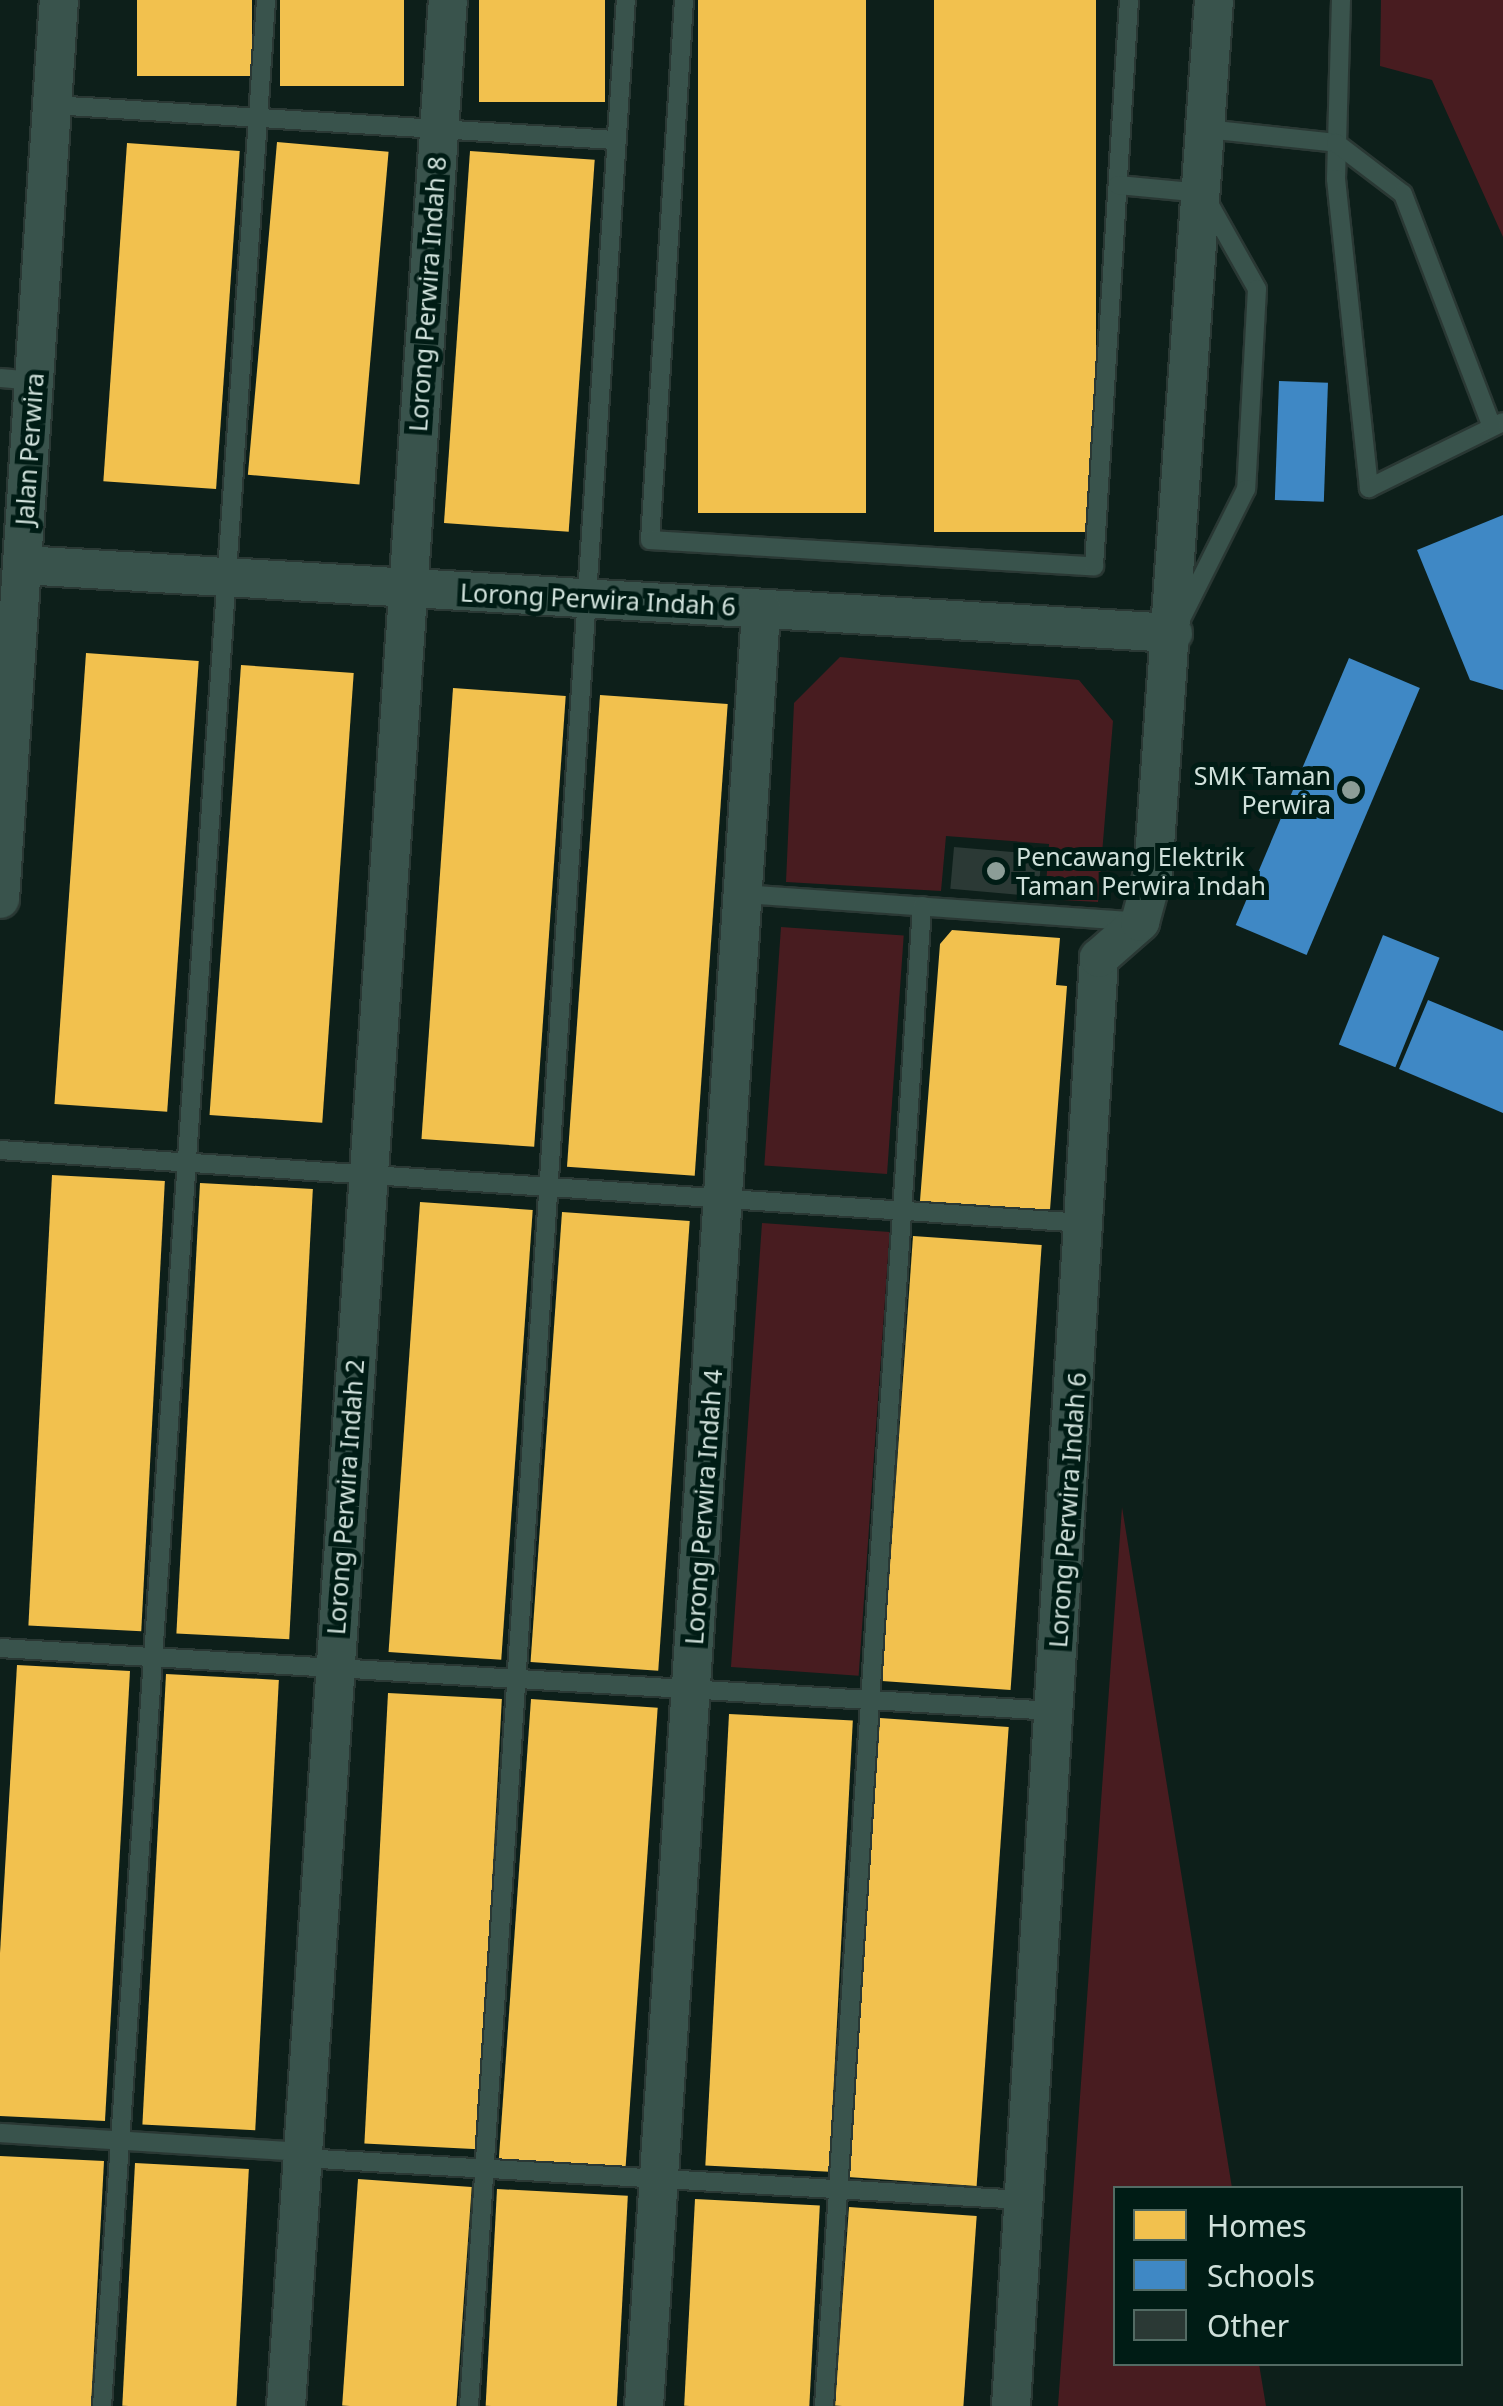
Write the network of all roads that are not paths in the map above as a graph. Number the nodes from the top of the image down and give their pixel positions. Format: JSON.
{"nodes":[{"id":1,"x":59,"y":0,"type":"edge"},
{"id":2,"x":266,"y":0,"type":"edge"},
{"id":3,"x":448,"y":0,"type":"edge"},
{"id":4,"x":626,"y":0,"type":"edge"},
{"id":5,"x":684,"y":0,"type":"edge"},
{"id":6,"x":1130,"y":0,"type":"edge"},
{"id":7,"x":1214,"y":0,"type":"edge"},
{"id":8,"x":1340,"y":0,"type":"edge"},
{"id":9,"x":52,"y":105,"type":"junction"},
{"id":10,"x":257,"y":118,"type":"junction"},
{"id":11,"x":440,"y":129,"type":"junction"},
{"id":12,"x":1206,"y":129,"type":"junction"},
{"id":13,"x":615,"y":140,"type":"junction"},
{"id":14,"x":1336,"y":143,"type":"junction"},
{"id":15,"x":1118,"y":185,"type":"junction"},
{"id":16,"x":1203,"y":193,"type":"junction"},
{"id":17,"x":17,"y":379,"type":"edge"},
{"id":18,"x":1497,"y":424,"type":"edge"},
{"id":19,"x":22,"y":565,"type":"junction"},
{"id":20,"x":223,"y":577,"type":"junction"},
{"id":21,"x":404,"y":588,"type":"junction"},
{"id":22,"x":586,"y":598,"type":"junction"},
{"id":23,"x":761,"y":609,"type":"junction"},
{"id":24,"x":1174,"y":633,"type":"junction"},
{"id":25,"x":4,"y":778,"type":"edge"},
{"id":26,"x":742,"y":894,"type":"junction"},
{"id":27,"x":0,"y":899,"type":"edge"},
{"id":28,"x":922,"y":906,"type":"junction"},
{"id":29,"x":1140,"y":922,"type":"junction"},
{"id":30,"x":0,"y":1150,"type":"edge"},
{"id":31,"x":184,"y":1162,"type":"junction"},
{"id":32,"x":366,"y":1174,"type":"junction"},
{"id":33,"x":548,"y":1186,"type":"junction"},
{"id":34,"x":723,"y":1199,"type":"junction"},
{"id":35,"x":902,"y":1210,"type":"junction"},
{"id":36,"x":1084,"y":1223,"type":"junction"},
{"id":37,"x":0,"y":1648,"type":"edge"},
{"id":38,"x":152,"y":1657,"type":"junction"},
{"id":39,"x":334,"y":1668,"type":"junction"},
{"id":40,"x":516,"y":1678,"type":"junction"},
{"id":41,"x":691,"y":1689,"type":"junction"},
{"id":42,"x":870,"y":1700,"type":"junction"},
{"id":43,"x":1054,"y":1711,"type":"junction"},
{"id":44,"x":0,"y":2133,"type":"edge"},
{"id":45,"x":119,"y":2140,"type":"junction"},
{"id":46,"x":302,"y":2155,"type":"junction"},
{"id":47,"x":484,"y":2169,"type":"junction"},
{"id":48,"x":659,"y":2179,"type":"junction"},
{"id":49,"x":839,"y":2189,"type":"junction"},
{"id":50,"x":1024,"y":2200,"type":"junction"},
{"id":51,"x":102,"y":2406,"type":"edge"},
{"id":52,"x":286,"y":2406,"type":"edge"},
{"id":53,"x":469,"y":2406,"type":"edge"},
{"id":54,"x":644,"y":2406,"type":"edge"},
{"id":55,"x":824,"y":2406,"type":"edge"},
{"id":56,"x":1012,"y":2406,"type":"edge"}],
"edges":[{"from":1,"to":9,"type":"street","name":"Jalan Perwira"},
{"from":2,"to":10,"type":"lane"},
{"from":3,"to":11,"type":"street","name":"Lorong Perwira Indah 8"},
{"from":4,"to":13,"type":"lane"},
{"from":5,"to":15,"type":"lane"},
{"from":6,"to":15,"type":"lane"},
{"from":7,"to":12,"type":"street"},
{"from":8,"to":14,"type":"lane"},
{"from":9,"to":10,"type":"lane"},
{"from":9,"to":17,"type":"street","name":"Jalan Perwira"},
{"from":10,"to":11,"type":"lane"},
{"from":10,"to":20,"type":"lane"},
{"from":11,"to":13,"type":"lane"},
{"from":11,"to":21,"type":"street","name":"Lorong Perwira Indah 8"},
{"from":12,"to":14,"type":"lane"},
{"from":12,"to":16,"type":"street"},
{"from":13,"to":22,"type":"lane"},
{"from":14,"to":18,"type":"lane"},
{"from":14,"to":18,"type":"lane"},
{"from":15,"to":16,"type":"lane"},
{"from":16,"to":24,"type":"street"},
{"from":16,"to":24,"type":"lane"},
{"from":17,"to":19,"type":"street","name":"Jalan Perwira"},
{"from":19,"to":20,"type":"street","name":"Lorong Perwira Indah 6"},
{"from":19,"to":25,"type":"street","name":"Jalan Perwira"},
{"from":20,"to":21,"type":"street","name":"Lorong Perwira Indah 6"},
{"from":20,"to":31,"type":"lane"},
{"from":21,"to":22,"type":"street","name":"Lorong Perwira Indah 6"},
{"from":21,"to":32,"type":"street","name":"Lorong Perwira Indah 2"},
{"from":22,"to":23,"type":"street","name":"Lorong Perwira Indah 6"},
{"from":22,"to":33,"type":"lane"},
{"from":23,"to":24,"type":"street","name":"Lorong Perwira Indah 6"},
{"from":23,"to":26,"type":"street","name":"Lorong Perwira Indah 4"},
{"from":24,"to":29,"type":"street"},
{"from":25,"to":27,"type":"street","name":"Jalan Perwira"},
{"from":26,"to":28,"type":"lane"},
{"from":26,"to":34,"type":"street","name":"Lorong Perwira Indah 4"},
{"from":28,"to":29,"type":"lane"},
{"from":28,"to":35,"type":"lane"},
{"from":29,"to":36,"type":"street","name":"Lorong Perwira Indah 6"},
{"from":30,"to":31,"type":"lane"},
{"from":31,"to":32,"type":"lane"},
{"from":31,"to":38,"type":"lane"},
{"from":32,"to":33,"type":"lane"},
{"from":32,"to":39,"type":"street","name":"Lorong Perwira Indah 2"},
{"from":33,"to":34,"type":"lane"},
{"from":33,"to":40,"type":"lane"},
{"from":34,"to":35,"type":"lane"},
{"from":34,"to":41,"type":"street","name":"Lorong Perwira Indah 4"},
{"from":35,"to":36,"type":"lane"},
{"from":35,"to":42,"type":"lane"},
{"from":36,"to":43,"type":"street","name":"Lorong Perwira Indah 6"},
{"from":37,"to":38,"type":"lane"},
{"from":38,"to":39,"type":"lane"},
{"from":38,"to":45,"type":"lane"},
{"from":39,"to":40,"type":"lane"},
{"from":39,"to":46,"type":"street","name":"Lorong Perwira Indah 2"},
{"from":40,"to":41,"type":"lane"},
{"from":40,"to":47,"type":"lane"},
{"from":41,"to":42,"type":"lane"},
{"from":41,"to":48,"type":"street","name":"Lorong Perwira Indah 4"},
{"from":42,"to":43,"type":"lane"},
{"from":42,"to":49,"type":"lane"},
{"from":43,"to":50,"type":"street","name":"Lorong Perwira Indah 6"},
{"from":44,"to":45,"type":"lane"},
{"from":45,"to":46,"type":"lane"},
{"from":45,"to":51,"type":"lane"},
{"from":46,"to":47,"type":"lane"},
{"from":46,"to":52,"type":"street","name":"Lorong Perwira Indah 2"},
{"from":47,"to":48,"type":"lane"},
{"from":47,"to":53,"type":"lane"},
{"from":48,"to":49,"type":"lane"},
{"from":48,"to":54,"type":"street","name":"Lorong Perwira Indah 4"},
{"from":49,"to":50,"type":"lane"},
{"from":49,"to":55,"type":"lane"},
{"from":50,"to":56,"type":"street","name":"Lorong Perwira Indah 6"}]}
